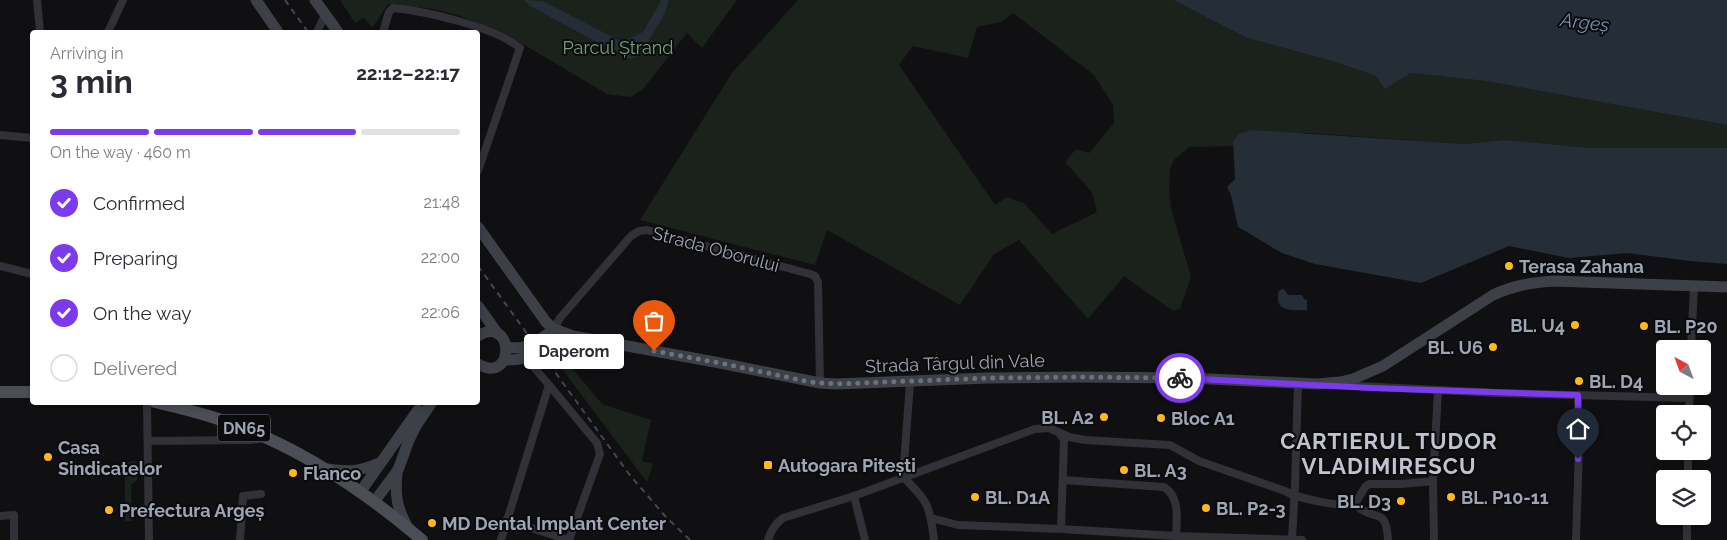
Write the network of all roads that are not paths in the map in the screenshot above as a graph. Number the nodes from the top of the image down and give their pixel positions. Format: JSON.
{"nodes":[{"id":1,"x":37,"y":0,"type":"edge"},
{"id":2,"x":123,"y":0,"type":"edge"},
{"id":3,"x":256,"y":0,"type":"edge"},
{"id":4,"x":314,"y":0,"type":"edge"},
{"id":5,"x":325,"y":15,"type":"junction"},
{"id":6,"x":40,"y":30,"type":"edge"},
{"id":7,"x":109,"y":30,"type":"edge"},
{"id":8,"x":277,"y":30,"type":"edge"},
{"id":9,"x":318,"y":30,"type":"edge"},
{"id":10,"x":336,"y":30,"type":"edge"},
{"id":11,"x":384,"y":30,"type":"edge"},
{"id":12,"x":0,"y":135,"type":"edge"},
{"id":13,"x":30,"y":138,"type":"edge"},
{"id":14,"x":480,"y":165,"type":"edge"},
{"id":15,"x":480,"y":230,"type":"edge"},
{"id":16,"x":0,"y":266,"type":"edge"},
{"id":17,"x":30,"y":274,"type":"edge"},
{"id":18,"x":1694,"y":286,"type":"junction"},
{"id":19,"x":1727,"y":287,"type":"edge"},
{"id":20,"x":480,"y":309,"type":"edge"},
{"id":21,"x":554,"y":329,"type":"junction"},
{"id":22,"x":480,"y":331,"type":"edge"},
{"id":23,"x":480,"y":334,"type":"edge"},
{"id":24,"x":498,"y":334,"type":"junction"},
{"id":25,"x":1691,"y":340,"type":"edge"},
{"id":26,"x":507,"y":347,"type":"junction"},
{"id":27,"x":526,"y":358,"type":"junction"},
{"id":28,"x":504,"y":360,"type":"junction"},
{"id":29,"x":481,"y":368,"type":"edge"},
{"id":30,"x":910,"y":382,"type":"junction"},
{"id":31,"x":820,"y":383,"type":"junction"},
{"id":32,"x":1298,"y":383,"type":"junction"},
{"id":33,"x":1317,"y":384,"type":"junction"},
{"id":34,"x":549,"y":385,"type":"junction"},
{"id":35,"x":1438,"y":390,"type":"junction"},
{"id":36,"x":0,"y":392,"type":"edge"},
{"id":37,"x":30,"y":392,"type":"edge"},
{"id":38,"x":1578,"y":395,"type":"junction"},
{"id":39,"x":1689,"y":395,"type":"edge"},
{"id":40,"x":1689,"y":398,"type":"junction"},
{"id":41,"x":147,"y":405,"type":"edge"},
{"id":42,"x":166,"y":405,"type":"edge"},
{"id":43,"x":421,"y":405,"type":"edge"},
{"id":44,"x":430,"y":405,"type":"edge"},
{"id":45,"x":1689,"y":405,"type":"edge"},
{"id":46,"x":1059,"y":432,"type":"junction"},
{"id":47,"x":267,"y":438,"type":"junction"},
{"id":48,"x":148,"y":441,"type":"junction"},
{"id":49,"x":380,"y":462,"type":"junction"},
{"id":50,"x":327,"y":469,"type":"junction"},
{"id":51,"x":398,"y":470,"type":"junction"},
{"id":52,"x":903,"y":478,"type":"junction"},
{"id":53,"x":1063,"y":480,"type":"junction"},
{"id":54,"x":1433,"y":481,"type":"junction"},
{"id":55,"x":360,"y":491,"type":"junction"},
{"id":56,"x":261,"y":494,"type":"dead end"},
{"id":57,"x":854,"y":496,"type":"junction"},
{"id":58,"x":1294,"y":497,"type":"junction"},
{"id":59,"x":374,"y":502,"type":"junction"},
{"id":60,"x":1356,"y":504,"type":"junction"},
{"id":61,"x":0,"y":516,"type":"edge"},
{"id":62,"x":931,"y":518,"type":"junction"},
{"id":63,"x":506,"y":520,"type":"junction"},
{"id":64,"x":1687,"y":525,"type":"edge"},
{"id":65,"x":410,"y":529,"type":"junction"},
{"id":66,"x":1061,"y":529,"type":"junction"},
{"id":67,"x":1176,"y":536,"type":"junction"},
{"id":68,"x":14,"y":540,"type":"edge"},
{"id":69,"x":149,"y":540,"type":"edge"},
{"id":70,"x":240,"y":540,"type":"edge"},
{"id":71,"x":422,"y":540,"type":"edge"},
{"id":72,"x":501,"y":540,"type":"edge"},
{"id":73,"x":569,"y":540,"type":"edge"},
{"id":74,"x":768,"y":540,"type":"edge"},
{"id":75,"x":865,"y":540,"type":"edge"},
{"id":76,"x":934,"y":540,"type":"edge"},
{"id":77,"x":1292,"y":540,"type":"edge"},
{"id":78,"x":1302,"y":540,"type":"edge"},
{"id":79,"x":1388,"y":540,"type":"edge"},
{"id":80,"x":1434,"y":540,"type":"edge"},
{"id":81,"x":1576,"y":540,"type":"edge"},
{"id":82,"x":1687,"y":540,"type":"edge"}],
"edges":[{"from":1,"to":6,"type":"street"},
{"from":2,"to":7,"type":"street"},
{"from":3,"to":8,"type":"street"},
{"from":4,"to":5,"type":"street"},
{"from":5,"to":9,"type":"street"},
{"from":5,"to":10,"type":"street"},
{"from":11,"to":14,"type":"street"},
{"from":12,"to":13,"type":"street"},
{"from":15,"to":21,"type":"street"},
{"from":16,"to":17,"type":"street"},
{"from":18,"to":19,"type":"street","name":"Strada Târgul din Vale"},
{"from":18,"to":25,"type":"street"},
{"from":18,"to":33,"type":"street","name":"Strada Târgul din Vale"},
{"from":20,"to":22,"type":"street"},
{"from":20,"to":24,"type":"street"},
{"from":21,"to":26,"type":"street"},
{"from":21,"to":27,"type":"street"},
{"from":21,"to":31,"type":"street","name":"Strada Târgul din Vale"},
{"from":21,"to":31,"type":"street","name":"Strada Oborului"},
{"from":23,"to":24,"type":"street"},
{"from":24,"to":26,"type":"street"},
{"from":26,"to":28,"type":"street"},
{"from":27,"to":28,"type":"street"},
{"from":27,"to":34,"type":"street"},
{"from":28,"to":29,"type":"street"},
{"from":30,"to":31,"type":"street","name":"Strada Târgul din Vale"},
{"from":30,"to":32,"type":"street","name":"Strada Târgul din Vale"},
{"from":30,"to":52,"type":"street"},
{"from":32,"to":33,"type":"street","name":"Strada Târgul din Vale"},
{"from":32,"to":58,"type":"street"},
{"from":33,"to":35,"type":"street"},
{"from":34,"to":63,"type":"street"},
{"from":34,"to":73,"type":"street"},
{"from":35,"to":38,"type":"street"},
{"from":35,"to":54,"type":"street"},
{"from":36,"to":37,"type":"main road"},
{"from":38,"to":40,"type":"street"},
{"from":38,"to":81,"type":"street"},
{"from":39,"to":40,"type":"street"},
{"from":40,"to":45,"type":"street"},
{"from":41,"to":48,"type":"street"},
{"from":42,"to":47,"type":"main road","number":"DN65"},
{"from":43,"to":49,"type":"street"},
{"from":44,"to":51,"type":"street"},
{"from":46,"to":52,"type":"street"},
{"from":46,"to":53,"type":"street"},
{"from":46,"to":58,"type":"street"},
{"from":47,"to":48,"type":"street"},
{"from":47,"to":50,"type":"main road","number":"DN65"},
{"from":48,"to":69,"type":"street"},
{"from":49,"to":50,"type":"street"},
{"from":49,"to":55,"type":"street"},
{"from":50,"to":55,"type":"main road"},
{"from":51,"to":59,"type":"street"},
{"from":51,"to":65,"type":"street"},
{"from":52,"to":57,"type":"street"},
{"from":52,"to":62,"type":"street"},
{"from":53,"to":66,"type":"street"},
{"from":53,"to":67,"type":"street"},
{"from":54,"to":60,"type":"street"},
{"from":54,"to":80,"type":"street"},
{"from":55,"to":59,"type":"main road"},
{"from":56,"to":70,"type":"street"},
{"from":57,"to":74,"type":"street"},
{"from":57,"to":75,"type":"street"},
{"from":58,"to":60,"type":"street"},
{"from":58,"to":77,"type":"street"},
{"from":59,"to":65,"type":"main road"},
{"from":60,"to":79,"type":"street"},
{"from":61,"to":68,"type":"street"},
{"from":62,"to":66,"type":"street"},
{"from":62,"to":76,"type":"street"},
{"from":63,"to":72,"type":"street"},
{"from":63,"to":73,"type":"street"},
{"from":64,"to":82,"type":"street"},
{"from":65,"to":71,"type":"main road"},
{"from":66,"to":67,"type":"street"},
{"from":67,"to":77,"type":"street"},
{"from":77,"to":78,"type":"street"}]}
